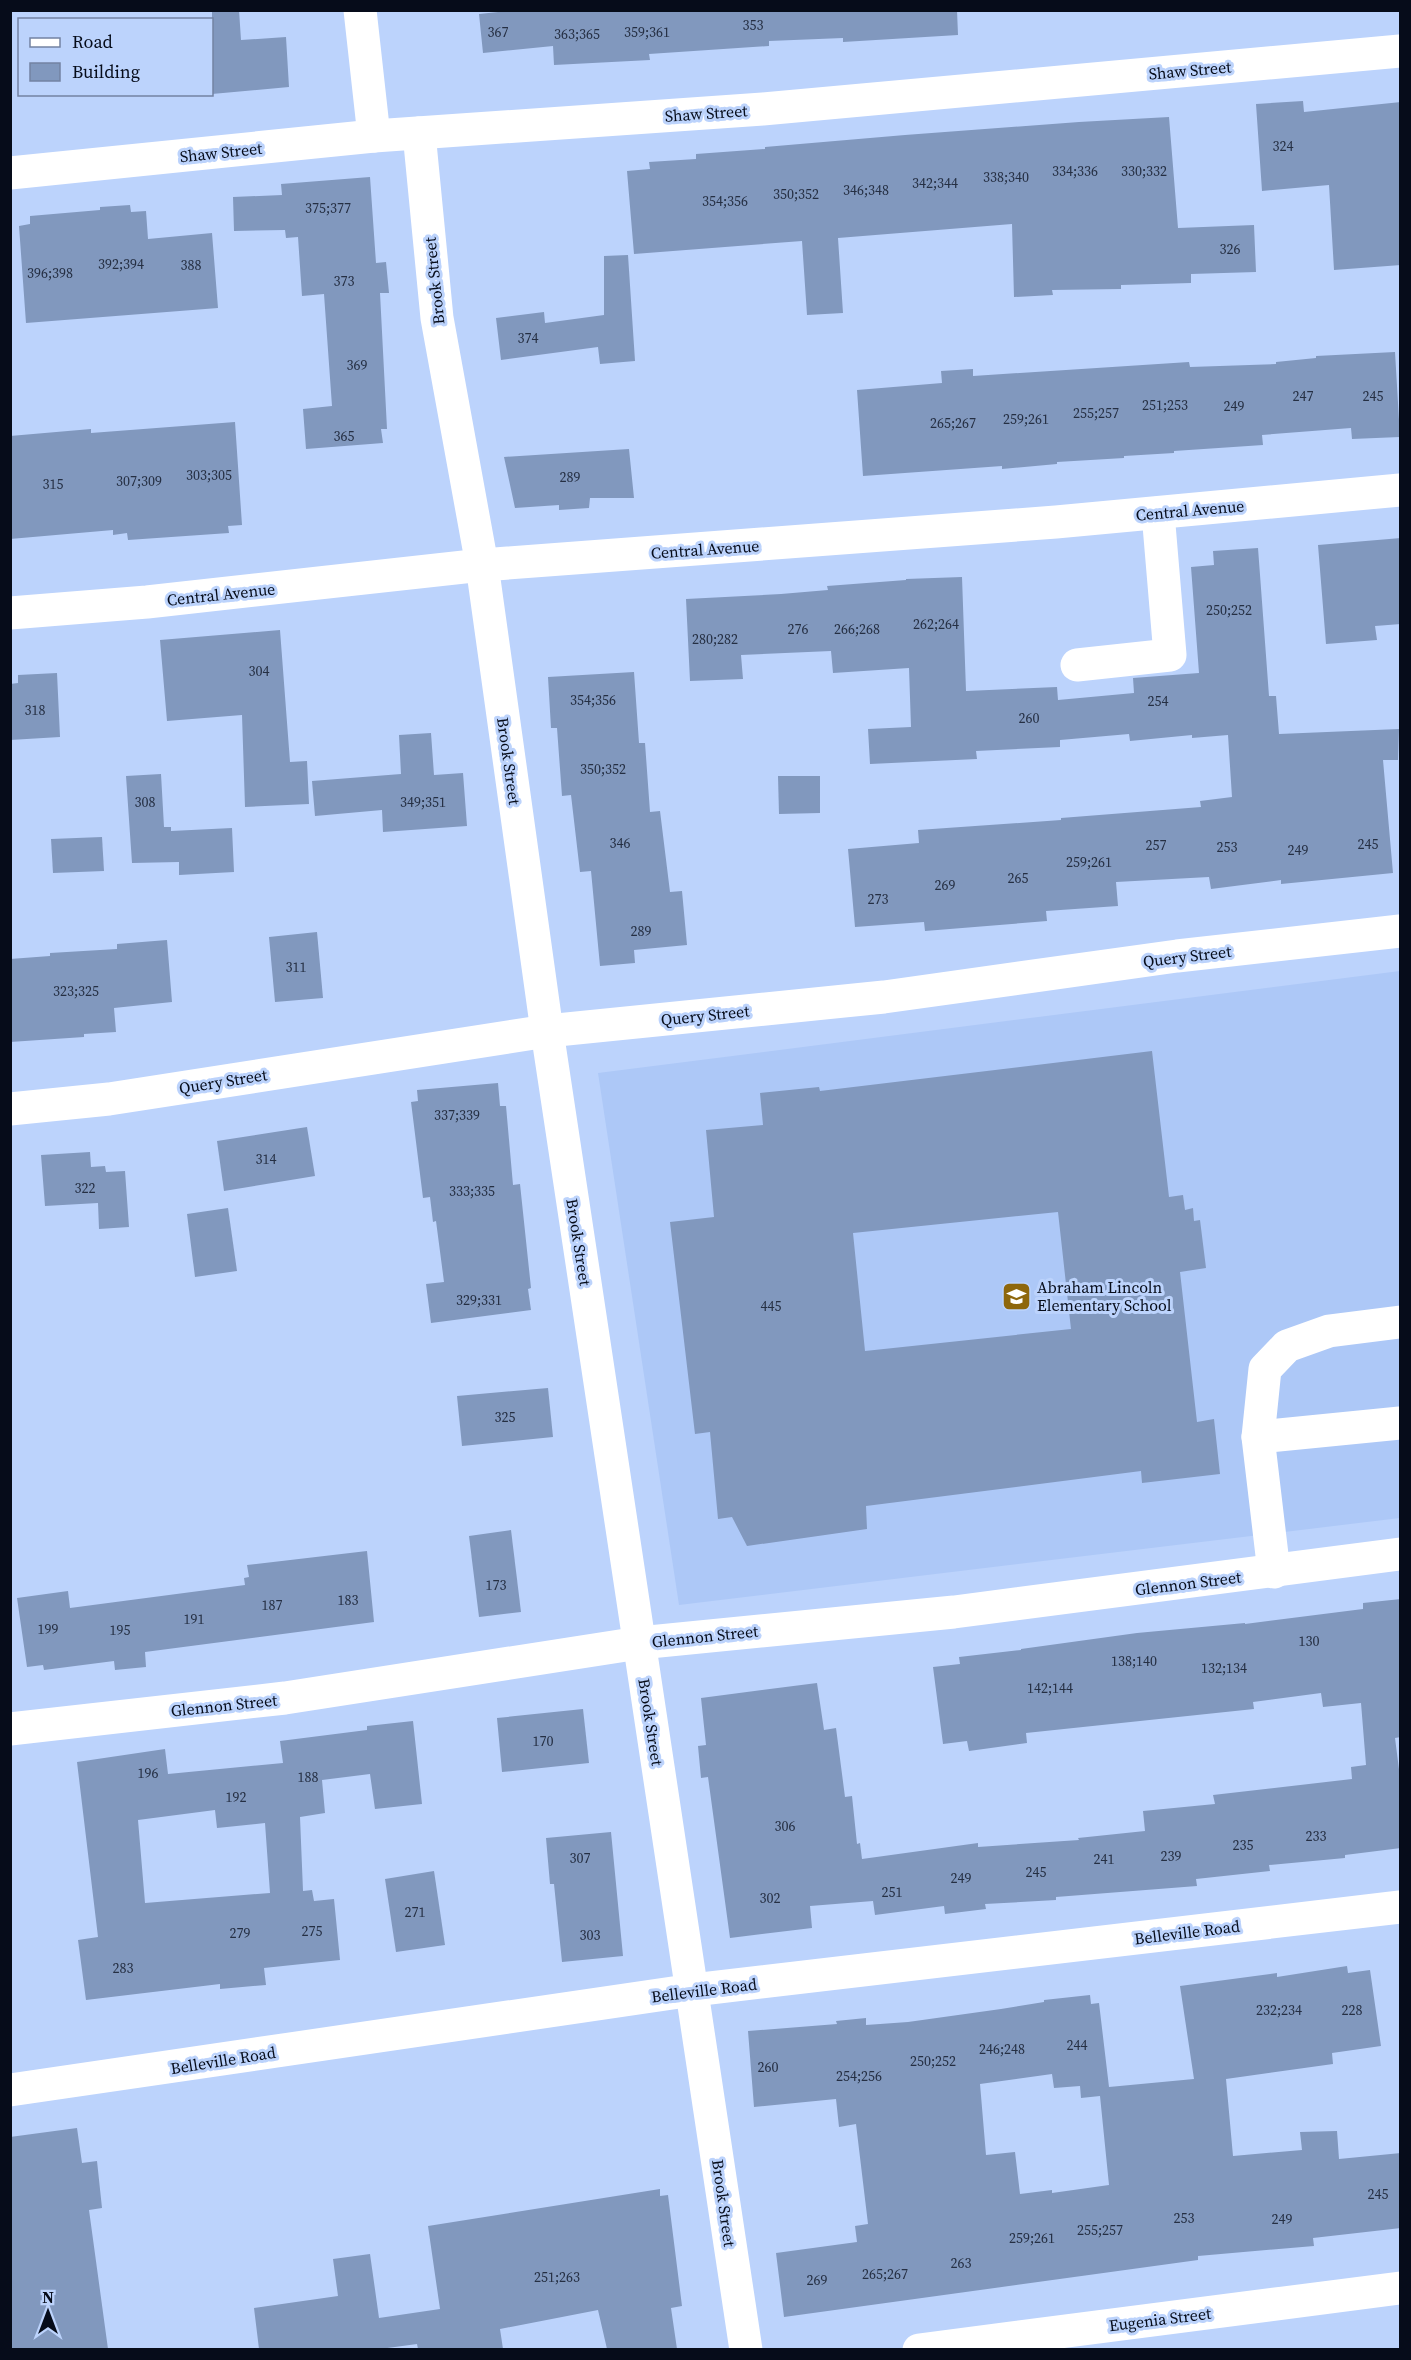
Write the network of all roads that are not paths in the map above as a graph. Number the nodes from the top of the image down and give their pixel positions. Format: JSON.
{"nodes":[{"id":1,"x":360,"y":10,"type":"edge"},
{"id":2,"x":1401,"y":51,"type":"edge"},
{"id":3,"x":419,"y":133,"type":"junction"},
{"id":4,"x":374,"y":136,"type":"junction"},
{"id":5,"x":10,"y":172,"type":"edge"},
{"id":6,"x":1401,"y":490,"type":"edge"},
{"id":7,"x":1158,"y":513,"type":"junction"},
{"id":8,"x":482,"y":565,"type":"junction"},
{"id":9,"x":10,"y":614,"type":"edge"},
{"id":10,"x":1077,"y":665,"type":"dead end"},
{"id":11,"x":1401,"y":932,"type":"edge"},
{"id":12,"x":547,"y":1031,"type":"junction"},
{"id":13,"x":10,"y":1109,"type":"edge"},
{"id":14,"x":1401,"y":1322,"type":"edge"},
{"id":15,"x":1401,"y":1423,"type":"edge"},
{"id":16,"x":1258,"y":1437,"type":"junction"},
{"id":17,"x":1401,"y":1554,"type":"edge"},
{"id":18,"x":1274,"y":1572,"type":"junction"},
{"id":19,"x":639,"y":1643,"type":"junction"},
{"id":20,"x":10,"y":1729,"type":"edge"},
{"id":21,"x":1401,"y":1908,"type":"edge"},
{"id":22,"x":693,"y":1990,"type":"junction"},
{"id":23,"x":10,"y":2090,"type":"edge"},
{"id":24,"x":1401,"y":2288,"type":"edge"},
{"id":25,"x":746,"y":2349,"type":"edge"},
{"id":26,"x":918,"y":2349,"type":"edge"}],
"edges":[{"from":1,"to":4,"type":"street"},
{"from":2,"to":3,"type":"street","name":"Shaw Street"},
{"from":3,"to":4,"type":"street","name":"Shaw Street"},
{"from":3,"to":8,"type":"street","name":"Brook Street"},
{"from":4,"to":5,"type":"street","name":"Shaw Street"},
{"from":6,"to":7,"type":"street","name":"Central Avenue"},
{"from":7,"to":8,"type":"street","name":"Central Avenue"},
{"from":7,"to":10,"type":"street"},
{"from":8,"to":9,"type":"street","name":"Central Avenue"},
{"from":8,"to":12,"type":"street","name":"Brook Street"},
{"from":11,"to":12,"type":"street","name":"Query Street"},
{"from":12,"to":13,"type":"street","name":"Query Street"},
{"from":12,"to":19,"type":"street","name":"Brook Street"},
{"from":14,"to":16,"type":"street"},
{"from":15,"to":16,"type":"street"},
{"from":16,"to":18,"type":"street"},
{"from":17,"to":18,"type":"street","name":"Glennon Street"},
{"from":18,"to":19,"type":"street","name":"Glennon Street"},
{"from":19,"to":20,"type":"street","name":"Glennon Street"},
{"from":19,"to":22,"type":"street","name":"Brook Street"},
{"from":21,"to":22,"type":"street","name":"Belleville Road"},
{"from":22,"to":23,"type":"street","name":"Belleville Road"},
{"from":22,"to":25,"type":"street","name":"Brook Street"},
{"from":24,"to":26,"type":"street","name":"Eugenia Street"}]}
